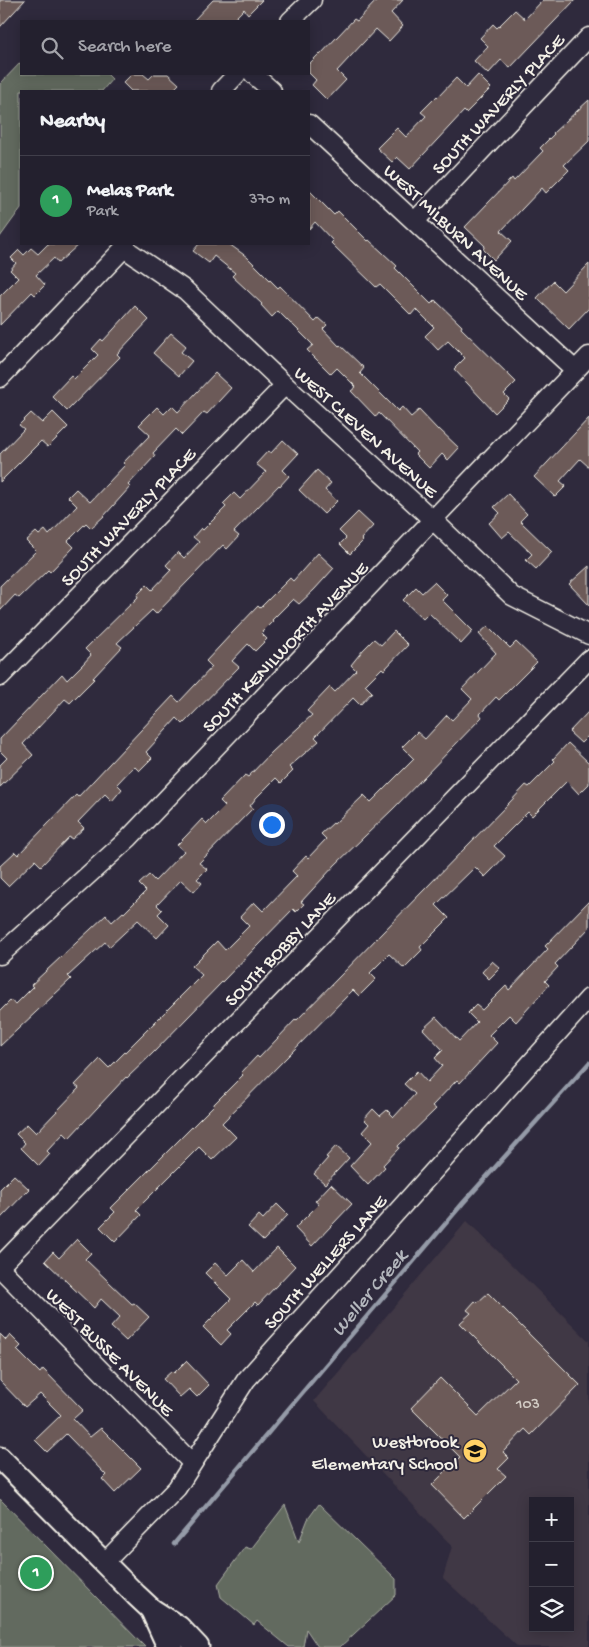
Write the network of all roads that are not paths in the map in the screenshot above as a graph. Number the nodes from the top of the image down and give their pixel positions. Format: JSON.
{"nodes":[{"id":1,"x":312,"y":0,"type":"edge"},
{"id":2,"x":291,"y":20,"type":"edge"},
{"id":3,"x":589,"y":36,"type":"edge"},
{"id":4,"x":236,"y":75,"type":"edge"},
{"id":5,"x":254,"y":75,"type":"edge"},
{"id":6,"x":222,"y":90,"type":"edge"},
{"id":7,"x":271,"y":90,"type":"edge"},
{"id":8,"x":310,"y":125,"type":"edge"},
{"id":9,"x":415,"y":221,"type":"junction"},
{"id":10,"x":125,"y":246,"type":"edge"},
{"id":11,"x":589,"y":356,"type":"edge"},
{"id":12,"x":575,"y":370,"type":"junction"},
{"id":13,"x":0,"y":378,"type":"edge"},
{"id":14,"x":285,"y":385,"type":"junction"},
{"id":15,"x":433,"y":520,"type":"junction"},
{"id":16,"x":589,"y":635,"type":"edge"},
{"id":17,"x":589,"y":659,"type":"edge"},
{"id":18,"x":0,"y":677,"type":"edge"},
{"id":19,"x":0,"y":955,"type":"edge"},
{"id":20,"x":589,"y":998,"type":"edge"},
{"id":21,"x":0,"y":1267,"type":"edge"},
{"id":22,"x":0,"y":1458,"type":"edge"},
{"id":23,"x":192,"y":1463,"type":"junction"},
{"id":24,"x":104,"y":1563,"type":"junction"},
{"id":25,"x":151,"y":1609,"type":"junction"},
{"id":26,"x":172,"y":1647,"type":"edge"},
{"id":27,"x":198,"y":1647,"type":"edge"}],
"edges":[{"from":1,"to":2,"type":"street"},
{"from":3,"to":9,"type":"street","name":"SOUTH WAVERLY PLACE"},
{"from":4,"to":6,"type":"street"},
{"from":5,"to":7,"type":"street"},
{"from":8,"to":9,"type":"street","name":"WEST MILBURN AVENUE"},
{"from":9,"to":12,"type":"street","name":"WEST MILBURN AVENUE"},
{"from":10,"to":13,"type":"street"},
{"from":10,"to":14,"type":"street","name":"WEST CLEVEN AVENUE"},
{"from":11,"to":12,"type":"street","name":"SOUTH KENILWORTH AVENUE"},
{"from":12,"to":15,"type":"street","name":"SOUTH KENILWORTH AVENUE"},
{"from":14,"to":15,"type":"street","name":"WEST CLEVEN AVENUE"},
{"from":14,"to":18,"type":"street","name":"SOUTH WAVERLY PLACE"},
{"from":15,"to":16,"type":"street","name":"WEST CLEVEN AVENUE"},
{"from":15,"to":19,"type":"street","name":"SOUTH KENILWORTH AVENUE"},
{"from":17,"to":21,"type":"street","name":"SOUTH BOBBY LANE"},
{"from":20,"to":23,"type":"street","name":"SOUTH WELLERS LANE"},
{"from":21,"to":23,"type":"street","name":"WEST BUSSE AVENUE"},
{"from":22,"to":24,"type":"main road"},
{"from":23,"to":24,"type":"street","name":"SOUTH WELLERS LANE"},
{"from":24,"to":25,"type":"main road"},
{"from":25,"to":26,"type":"main road"},
{"from":25,"to":27,"type":"main road"}]}
